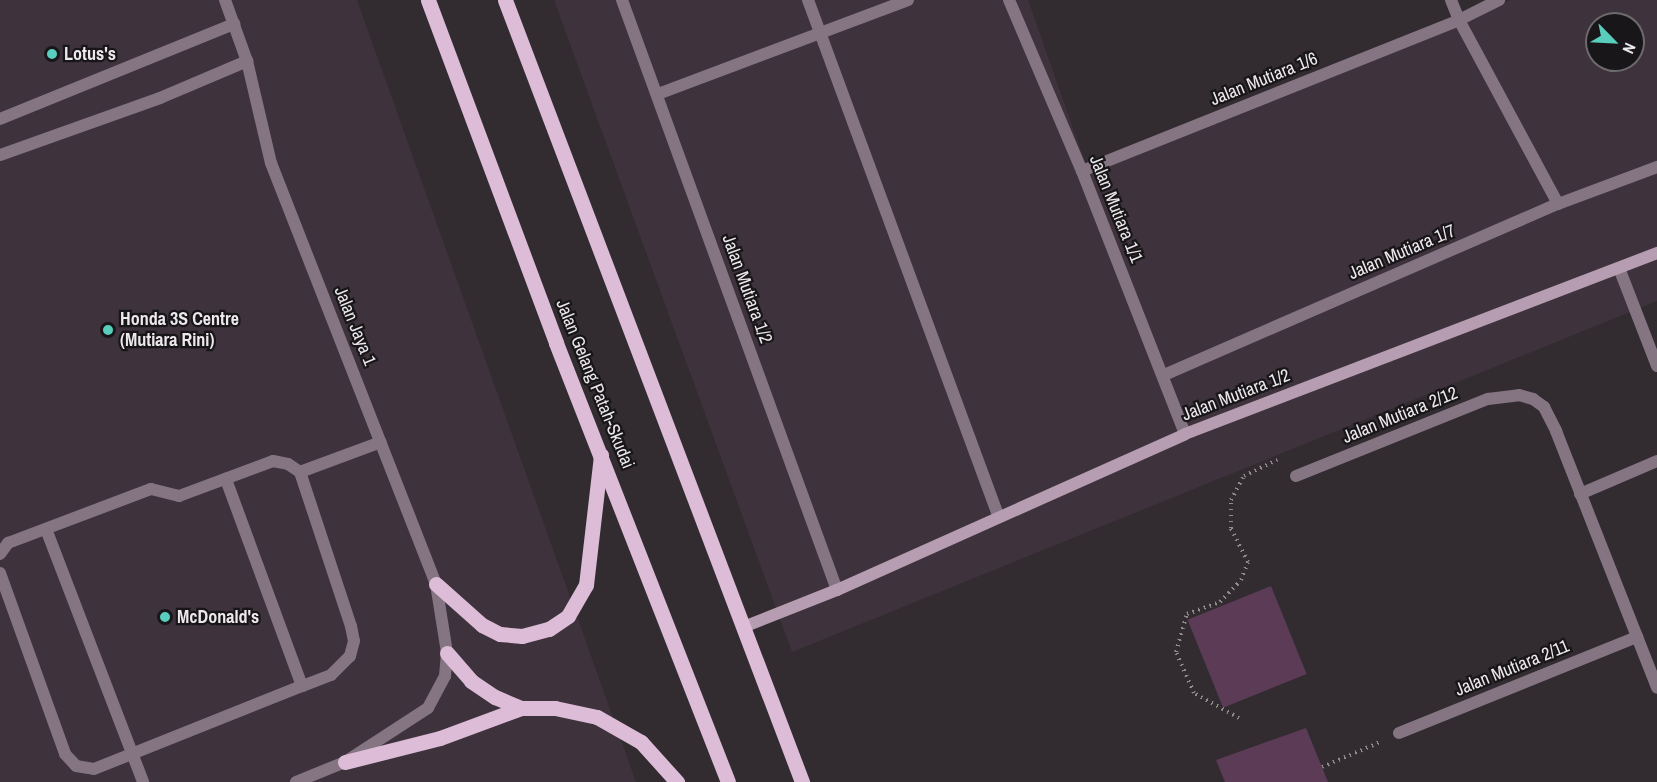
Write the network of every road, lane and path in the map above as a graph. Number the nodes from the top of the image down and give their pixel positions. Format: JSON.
{"nodes":[{"id":1,"x":225,"y":0,"type":"edge"},
{"id":2,"x":428,"y":0,"type":"edge"},
{"id":3,"x":505,"y":0,"type":"edge"},
{"id":4,"x":622,"y":0,"type":"edge"},
{"id":5,"x":808,"y":0,"type":"edge"},
{"id":6,"x":908,"y":0,"type":"edge"},
{"id":7,"x":1009,"y":0,"type":"edge"},
{"id":8,"x":1451,"y":0,"type":"edge"},
{"id":9,"x":1499,"y":0,"type":"edge"},
{"id":10,"x":1459,"y":20,"type":"junction"},
{"id":11,"x":234,"y":24,"type":"junction"},
{"id":12,"x":820,"y":32,"type":"junction"},
{"id":13,"x":247,"y":62,"type":"junction"},
{"id":14,"x":658,"y":94,"type":"junction"},
{"id":15,"x":0,"y":119,"type":"edge"},
{"id":16,"x":0,"y":156,"type":"edge"},
{"id":17,"x":1657,"y":167,"type":"edge"},
{"id":18,"x":1082,"y":171,"type":"junction"},
{"id":19,"x":1558,"y":204,"type":"junction"},
{"id":20,"x":1657,"y":253,"type":"edge"},
{"id":21,"x":1620,"y":268,"type":"junction"},
{"id":22,"x":1657,"y":366,"type":"edge"},
{"id":23,"x":1164,"y":375,"type":"junction"},
{"id":24,"x":1185,"y":434,"type":"junction"},
{"id":25,"x":381,"y":442,"type":"junction"},
{"id":26,"x":601,"y":453,"type":"junction"},
{"id":27,"x":1657,"y":461,"type":"edge"},
{"id":28,"x":300,"y":472,"type":"junction"},
{"id":29,"x":1296,"y":477,"type":"joint"},
{"id":30,"x":226,"y":478,"type":"junction"},
{"id":31,"x":1580,"y":494,"type":"junction"},
{"id":32,"x":998,"y":516,"type":"junction"},
{"id":33,"x":46,"y":529,"type":"junction"},
{"id":34,"x":0,"y":554,"type":"edge"},
{"id":35,"x":0,"y":573,"type":"edge"},
{"id":36,"x":436,"y":584,"type":"junction"},
{"id":37,"x":837,"y":590,"type":"junction"},
{"id":38,"x":746,"y":627,"type":"junction"},
{"id":39,"x":1637,"y":637,"type":"junction"},
{"id":40,"x":447,"y":653,"type":"junction"},
{"id":41,"x":302,"y":686,"type":"junction"},
{"id":42,"x":1657,"y":688,"type":"edge"},
{"id":43,"x":521,"y":708,"type":"junction"},
{"id":44,"x":1239,"y":718,"type":"dead end"},
{"id":45,"x":1400,"y":733,"type":"joint"},
{"id":46,"x":132,"y":754,"type":"junction"},
{"id":47,"x":345,"y":762,"type":"junction"},
{"id":48,"x":1322,"y":767,"type":"dead end"},
{"id":49,"x":143,"y":782,"type":"edge"},
{"id":50,"x":296,"y":782,"type":"edge"},
{"id":51,"x":677,"y":782,"type":"edge"},
{"id":52,"x":728,"y":782,"type":"edge"},
{"id":53,"x":801,"y":782,"type":"edge"}],
"edges":[{"from":1,"to":11,"type":"street","name":"Jalan Jaya 1"},
{"from":2,"to":26,"type":"main road","name":"Jalan Gelang Patah-Skudai"},
{"from":3,"to":38,"type":"main road"},
{"from":4,"to":14,"type":"street","name":"Jalan Mutiara 1/2"},
{"from":5,"to":12,"type":"street"},
{"from":6,"to":12,"type":"street"},
{"from":7,"to":18,"type":"street","name":"Jalan Mutiara 1/1"},
{"from":8,"to":10,"type":"street"},
{"from":9,"to":10,"type":"street","name":"Jalan Mutiara 1/6"},
{"from":10,"to":18,"type":"street","name":"Jalan Mutiara 1/6"},
{"from":10,"to":19,"type":"street"},
{"from":11,"to":13,"type":"street","name":"Jalan Jaya 1"},
{"from":11,"to":15,"type":"street"},
{"from":12,"to":14,"type":"street"},
{"from":12,"to":32,"type":"street"},
{"from":13,"to":16,"type":"street"},
{"from":13,"to":25,"type":"street","name":"Jalan Jaya 1"},
{"from":14,"to":37,"type":"street","name":"Jalan Mutiara 1/2"},
{"from":17,"to":19,"type":"street","name":"Jalan Mutiara 1/7"},
{"from":18,"to":23,"type":"street","name":"Jalan Mutiara 1/1"},
{"from":19,"to":23,"type":"street","name":"Jalan Mutiara 1/7"},
{"from":20,"to":21,"type":"street","name":"Jalan Mutiara 1/2"},
{"from":21,"to":22,"type":"street"},
{"from":21,"to":24,"type":"street","name":"Jalan Mutiara 1/2"},
{"from":23,"to":24,"type":"street","name":"Jalan Mutiara 1/1"},
{"from":24,"to":32,"type":"street","name":"Jalan Mutiara 1/2"},
{"from":25,"to":28,"type":"street"},
{"from":25,"to":36,"type":"street","name":"Jalan Jaya 1"},
{"from":26,"to":36,"type":"main road"},
{"from":26,"to":52,"type":"main road","name":"Jalan Gelang Patah-Skudai"},
{"from":27,"to":31,"type":"street"},
{"from":28,"to":30,"type":"street"},
{"from":28,"to":41,"type":"street"},
{"from":29,"to":31,"type":"street","name":"Jalan Mutiara 2/12"},
{"from":29,"to":44,"type":"path"},
{"from":30,"to":33,"type":"street"},
{"from":30,"to":41,"type":"street"},
{"from":31,"to":39,"type":"street"},
{"from":32,"to":37,"type":"street","name":"Jalan Mutiara 1/2"},
{"from":33,"to":34,"type":"street"},
{"from":33,"to":46,"type":"street"},
{"from":35,"to":46,"type":"street"},
{"from":36,"to":40,"type":"street","name":"Jalan Jaya 1"},
{"from":37,"to":38,"type":"street","name":"Jalan Mutiara 1/2"},
{"from":38,"to":53,"type":"main road"},
{"from":39,"to":42,"type":"street"},
{"from":39,"to":45,"type":"street","name":"Jalan Mutiara 2/11"},
{"from":40,"to":43,"type":"main road"},
{"from":40,"to":47,"type":"street","name":"Jalan Jaya 1"},
{"from":41,"to":46,"type":"street"},
{"from":43,"to":47,"type":"main road"},
{"from":43,"to":51,"type":"main road"},
{"from":45,"to":48,"type":"path"},
{"from":46,"to":49,"type":"street"},
{"from":47,"to":50,"type":"street","name":"Jalan Jaya 1"}]}
